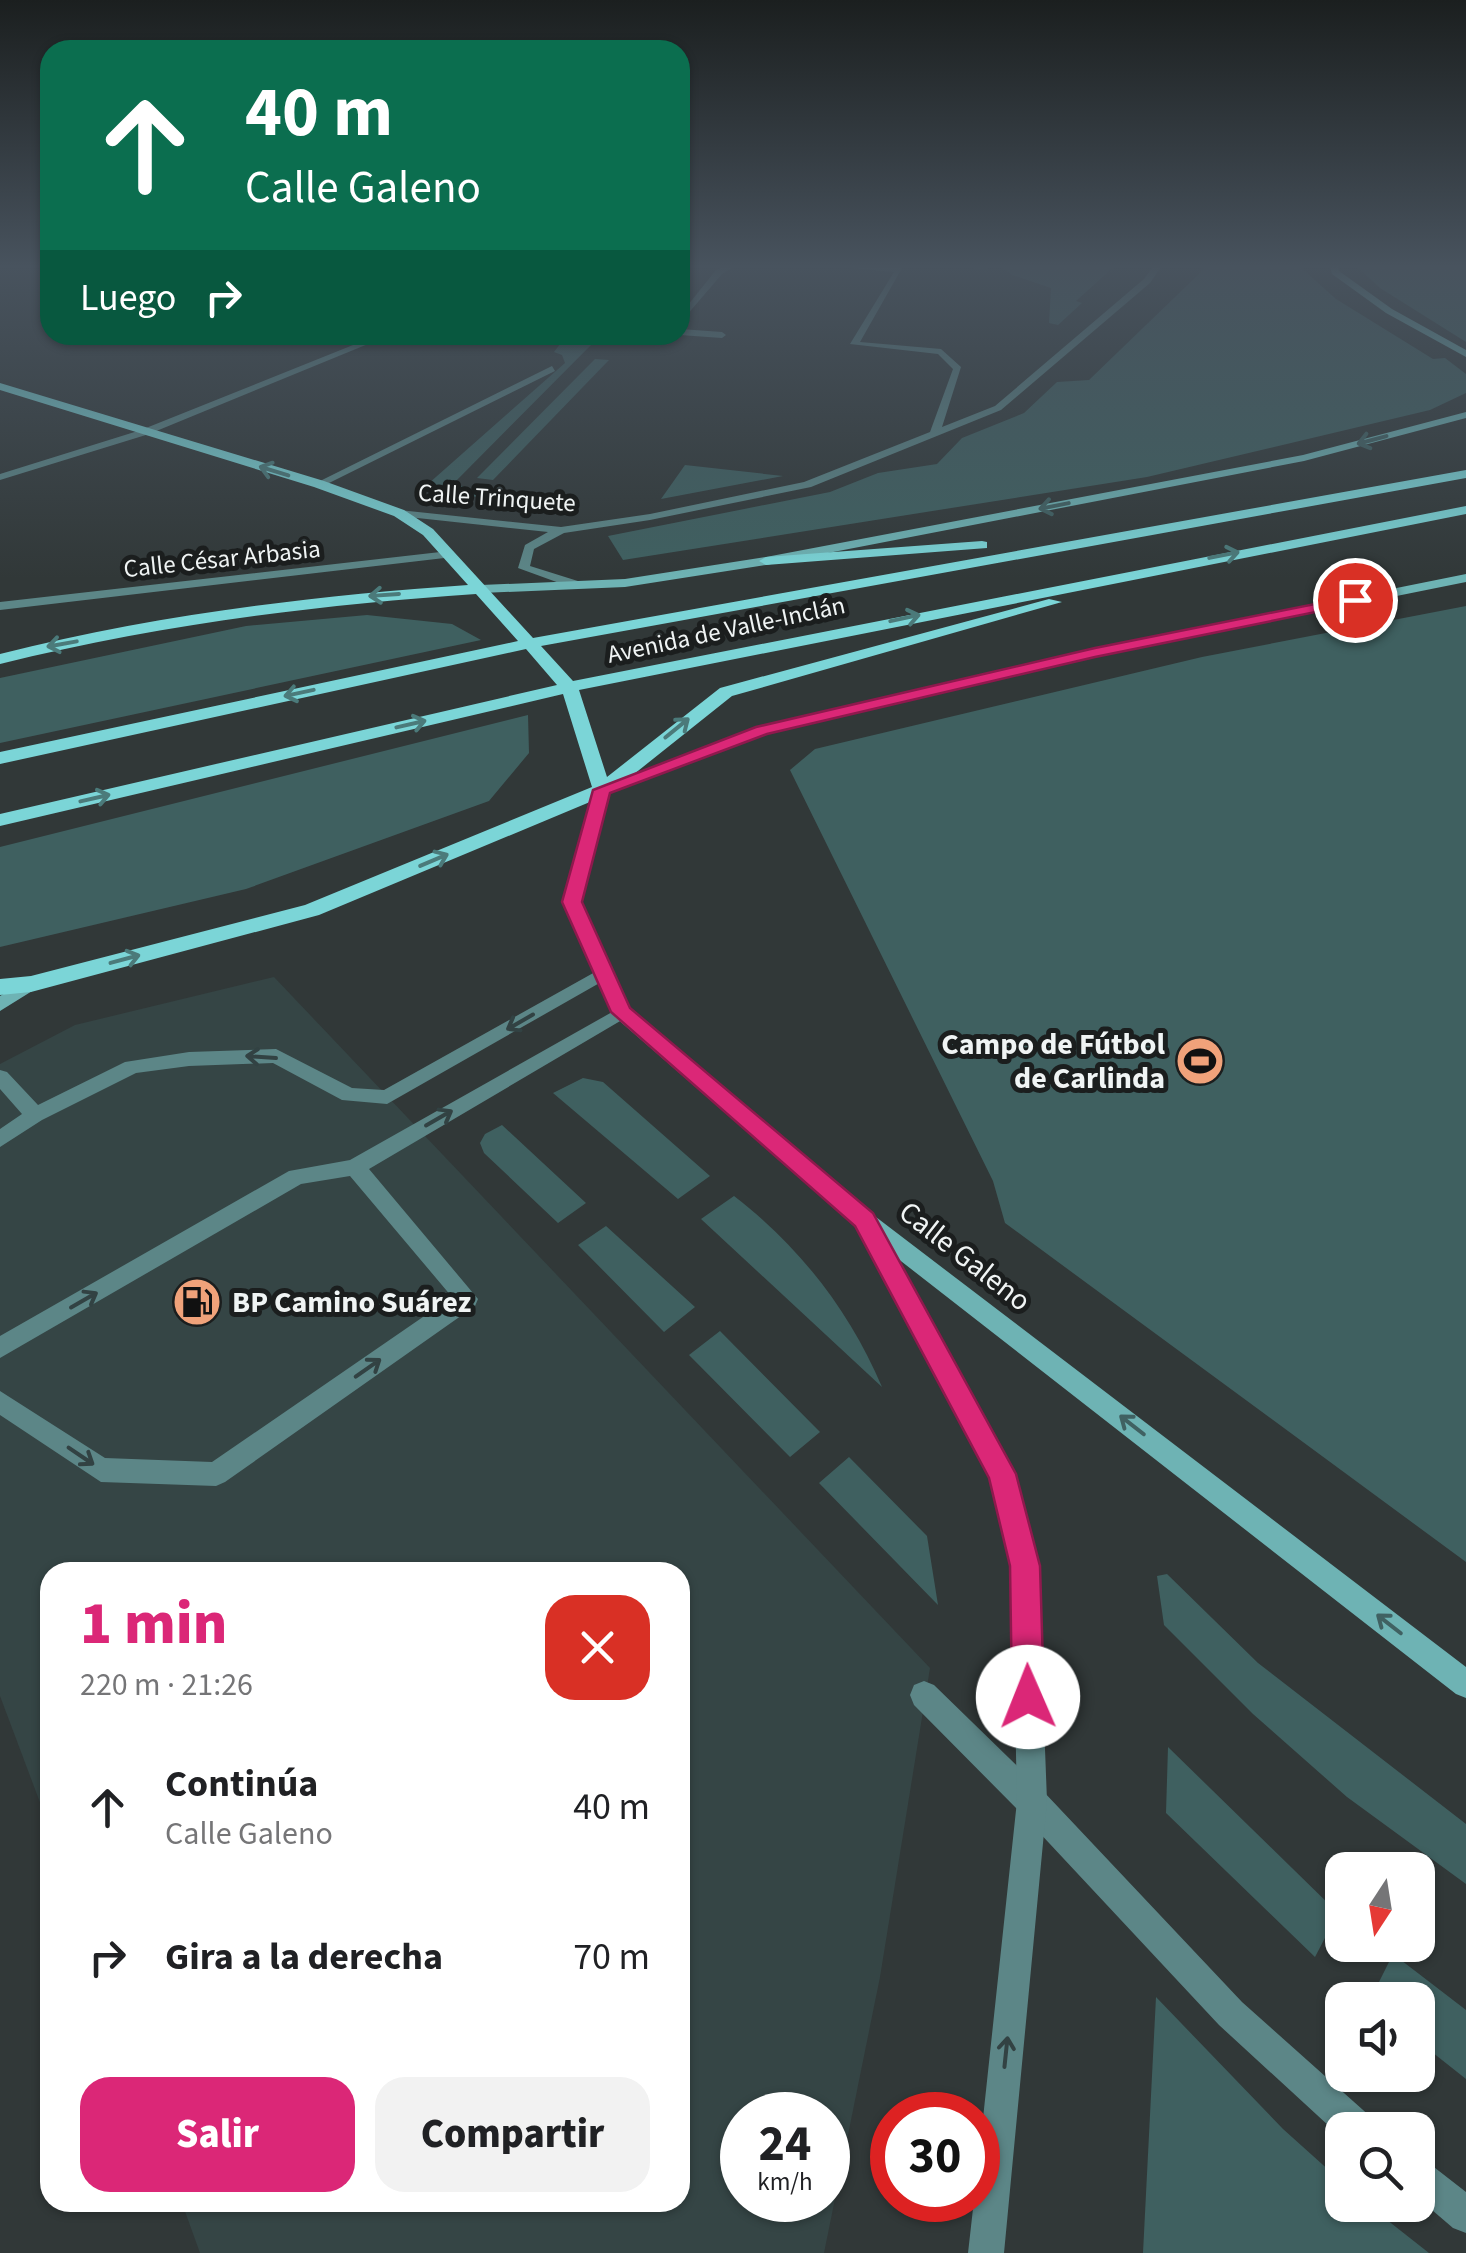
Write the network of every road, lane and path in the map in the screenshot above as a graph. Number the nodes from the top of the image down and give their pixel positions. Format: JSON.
{"nodes":[{"id":1,"x":301,"y":369,"type":"edge"},
{"id":2,"x":958,"y":369,"type":"edge"},
{"id":3,"x":1044,"y":369,"type":"edge"},
{"id":4,"x":552,"y":370,"type":"dead end"},
{"id":5,"x":0,"y":386,"type":"edge"},
{"id":6,"x":1466,"y":415,"type":"edge"},
{"id":7,"x":145,"y":432,"type":"junction"},
{"id":8,"x":935,"y":432,"type":"junction"},
{"id":9,"x":1466,"y":474,"type":"edge"},
{"id":10,"x":0,"y":477,"type":"edge"},
{"id":11,"x":319,"y":484,"type":"junction"},
{"id":12,"x":1466,"y":510,"type":"edge"},
{"id":13,"x":399,"y":512,"type":"junction"},
{"id":14,"x":562,"y":530,"type":"junction"},
{"id":15,"x":1097,"y":538,"type":"junction"},
{"id":16,"x":449,"y":555,"type":"junction"},
{"id":17,"x":766,"y":561,"type":"junction"},
{"id":18,"x":1144,"y":571,"type":"junction"},
{"id":19,"x":1466,"y":578,"type":"edge"},
{"id":20,"x":577,"y":585,"type":"junction"},
{"id":21,"x":481,"y":588,"type":"junction"},
{"id":22,"x":0,"y":606,"type":"edge"},
{"id":23,"x":532,"y":643,"type":"junction"},
{"id":24,"x":0,"y":659,"type":"edge"},
{"id":25,"x":569,"y":687,"type":"junction"},
{"id":26,"x":0,"y":758,"type":"edge"},
{"id":27,"x":602,"y":790,"type":"junction"},
{"id":28,"x":0,"y":820,"type":"edge"},
{"id":29,"x":604,"y":973,"type":"junction"},
{"id":30,"x":31,"y":984,"type":"junction"},
{"id":31,"x":0,"y":987,"type":"edge"},
{"id":32,"x":0,"y":1005,"type":"edge"},
{"id":33,"x":621,"y":1012,"type":"junction"},
{"id":34,"x":0,"y":1077,"type":"edge"},
{"id":35,"x":35,"y":1116,"type":"junction"},
{"id":36,"x":0,"y":1139,"type":"edge"},
{"id":37,"x":355,"y":1168,"type":"junction"},
{"id":38,"x":864,"y":1220,"type":"junction"},
{"id":39,"x":0,"y":1348,"type":"edge"},
{"id":40,"x":0,"y":1402,"type":"edge"},
{"id":41,"x":1466,"y":1684,"type":"edge"},
{"id":42,"x":924,"y":1695,"type":"dead end"},
{"id":43,"x":1032,"y":1802,"type":"junction"},
{"id":44,"x":1337,"y":2112,"type":"edge"},
{"id":45,"x":1435,"y":2190,"type":"edge"},
{"id":46,"x":1466,"y":2216,"type":"edge"},
{"id":47,"x":986,"y":2253,"type":"edge"}],
"edges":[{"from":1,"to":7,"type":"street"},
{"from":2,"to":8,"type":"street"},
{"from":3,"to":8,"type":"street","name":"Calle Trinquete"},
{"from":4,"to":11,"type":"street"},
{"from":5,"to":7,"type":"main road"},
{"from":6,"to":17,"type":"street","name":"Avenida de Valle-Inclán","one_way":true},
{"from":7,"to":10,"type":"street"},
{"from":11,"to":7,"type":"main road","one_way":true},
{"from":8,"to":14,"type":"street","name":"Calle Trinquete"},
{"from":9,"to":15,"type":"main road","name":"Avenida de Valle-Inclán"},
{"from":11,"to":13,"type":"main road"},
{"from":18,"to":12,"type":"main road","name":"Avenida de Valle-Inclán","one_way":true},
{"from":13,"to":14,"type":"street","name":"Calle Trinquete"},
{"from":13,"to":16,"type":"main road"},
{"from":14,"to":20,"type":"street"},
{"from":15,"to":17,"type":"main road"},
{"from":15,"to":23,"type":"main road","name":"Avenida de Valle-Inclán"},
{"from":16,"to":21,"type":"main road"},
{"from":16,"to":22,"type":"street","name":"Calle César Arbasia"},
{"from":17,"to":20,"type":"street","name":"Avenida de Valle-Inclán"},
{"from":25,"to":18,"type":"main road","name":"Avenida de Valle-Inclán","one_way":true},
{"from":27,"to":18,"type":"main road","one_way":true},
{"from":19,"to":27,"type":"street"},
{"from":20,"to":21,"type":"street","name":"Avenida de Valle-Inclán"},
{"from":21,"to":23,"type":"main road"},
{"from":21,"to":24,"type":"main road","one_way":true},
{"from":23,"to":25,"type":"main road"},
{"from":23,"to":26,"type":"main road","name":"Avenida de Valle-Inclán","one_way":true},
{"from":25,"to":27,"type":"main road"},
{"from":28,"to":25,"type":"main road","name":"Avenida de Valle-Inclán","one_way":true},
{"from":27,"to":29,"type":"street","name":"Calle Galeno"},
{"from":30,"to":27,"type":"main road","one_way":true},
{"from":29,"to":33,"type":"street","name":"Calle Galeno"},
{"from":29,"to":35,"type":"street","one_way":true},
{"from":30,"to":31,"type":"main road"},
{"from":30,"to":32,"type":"street"},
{"from":37,"to":33,"type":"street","one_way":true},
{"from":33,"to":38,"type":"street","name":"Calle Galeno"},
{"from":34,"to":35,"type":"street"},
{"from":35,"to":36,"type":"street"},
{"from":39,"to":37,"type":"street","one_way":true},
{"from":40,"to":37,"type":"street","one_way":true},
{"from":41,"to":38,"type":"street","name":"Calle Galeno","one_way":true},
{"from":38,"to":43,"type":"street"},
{"from":42,"to":43,"type":"street"},
{"from":43,"to":44,"type":"street"},
{"from":47,"to":43,"type":"street","one_way":true},
{"from":45,"to":46,"type":"street"}]}
